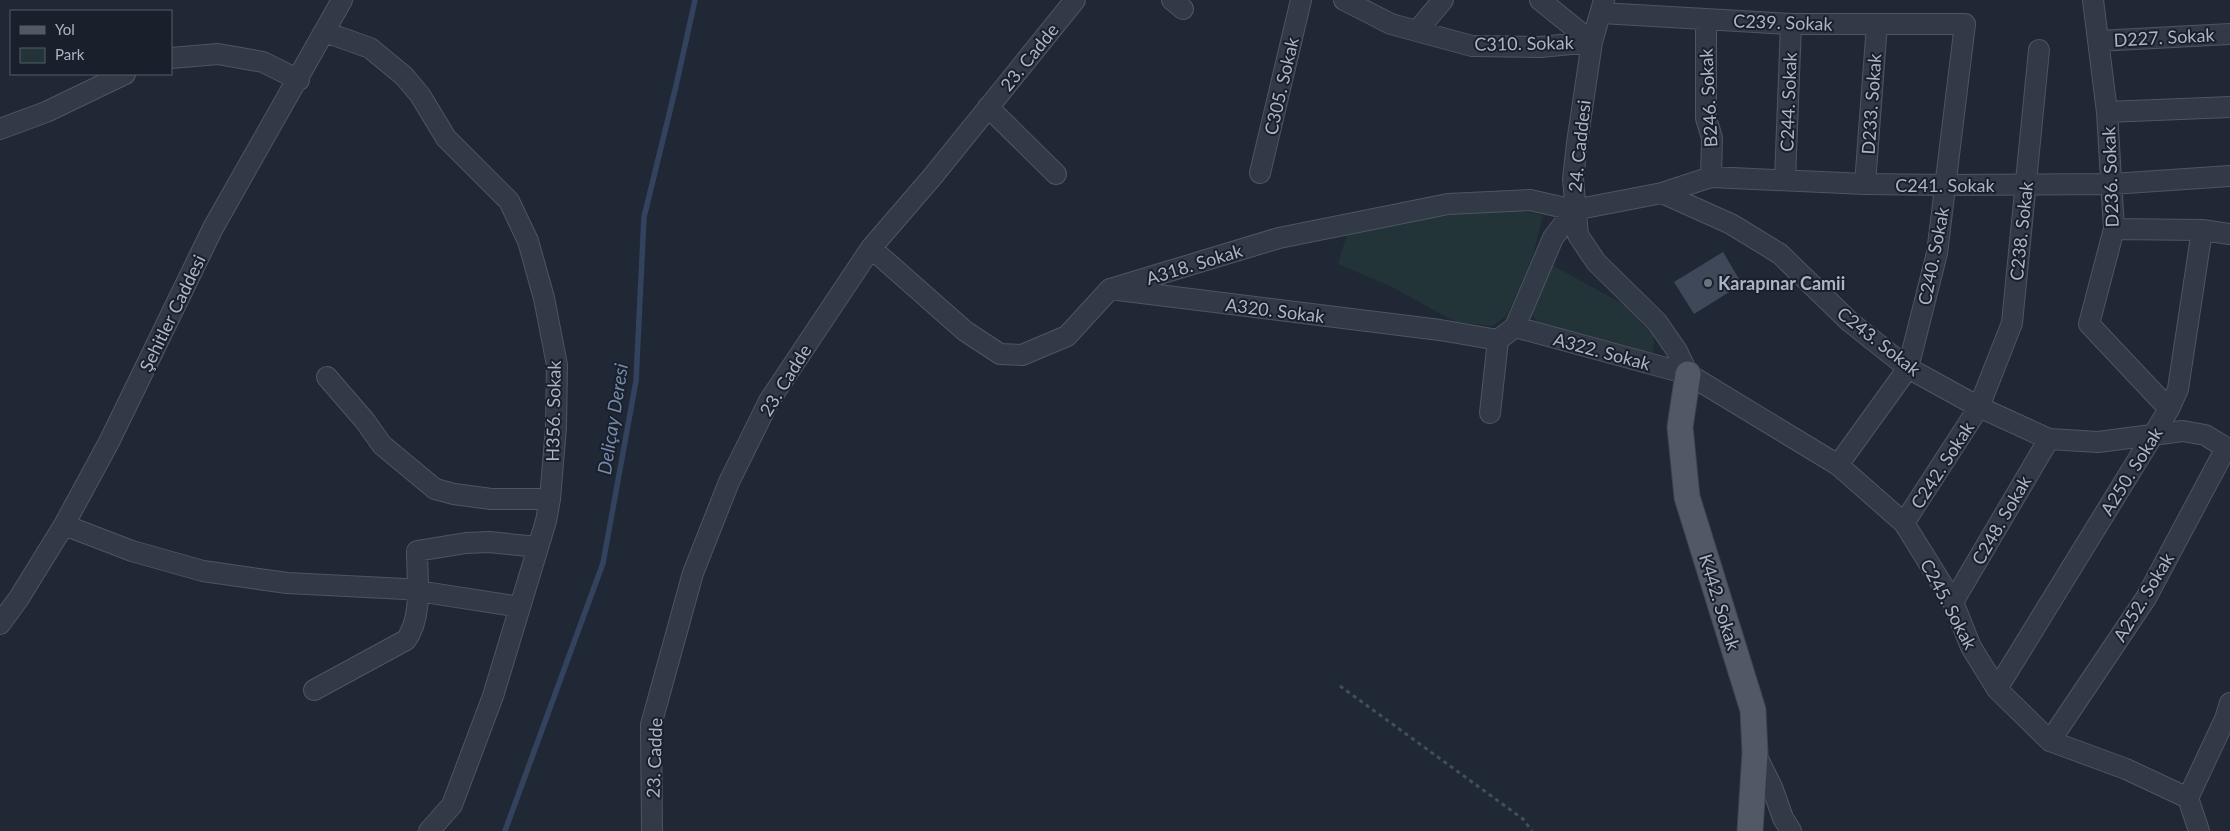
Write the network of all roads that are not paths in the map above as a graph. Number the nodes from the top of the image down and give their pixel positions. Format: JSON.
{"nodes":[{"id":1,"x":342,"y":0,"type":"edge"},
{"id":2,"x":1075,"y":0,"type":"edge"},
{"id":3,"x":1301,"y":0,"type":"edge"},
{"id":4,"x":1344,"y":0,"type":"edge"},
{"id":5,"x":1442,"y":0,"type":"edge"},
{"id":6,"x":1540,"y":0,"type":"edge"},
{"id":7,"x":2093,"y":0,"type":"edge"},
{"id":8,"x":1603,"y":6,"type":"edge"},
{"id":9,"x":1706,"y":20,"type":"junction"},
{"id":10,"x":1791,"y":24,"type":"junction"},
{"id":11,"x":1877,"y":24,"type":"junction"},
{"id":12,"x":1965,"y":24,"type":"joint"},
{"id":13,"x":1417,"y":31,"type":"junction"},
{"id":14,"x":324,"y":32,"type":"junction"},
{"id":15,"x":2230,"y":34,"type":"edge"},
{"id":16,"x":2098,"y":41,"type":"junction"},
{"id":17,"x":1592,"y":42,"type":"junction"},
{"id":18,"x":2039,"y":50,"type":"dead end"},
{"id":19,"x":172,"y":58,"type":"edge"},
{"id":20,"x":122,"y":75,"type":"edge"},
{"id":21,"x":298,"y":80,"type":"junction"},
{"id":22,"x":988,"y":107,"type":"junction"},
{"id":23,"x":2230,"y":107,"type":"edge"},
{"id":24,"x":2107,"y":112,"type":"junction"},
{"id":25,"x":0,"y":129,"type":"edge"},
{"id":26,"x":1260,"y":172,"type":"dead end"},
{"id":27,"x":1056,"y":174,"type":"dead end"},
{"id":28,"x":2230,"y":176,"type":"edge"},
{"id":29,"x":1711,"y":177,"type":"junction"},
{"id":30,"x":1785,"y":180,"type":"junction"},
{"id":31,"x":1865,"y":184,"type":"junction"},
{"id":32,"x":2112,"y":184,"type":"junction"},
{"id":33,"x":1946,"y":185,"type":"junction"},
{"id":34,"x":2026,"y":185,"type":"junction"},
{"id":35,"x":1662,"y":193,"type":"junction"},
{"id":36,"x":1574,"y":210,"type":"junction"},
{"id":37,"x":2114,"y":230,"type":"junction"},
{"id":38,"x":2202,"y":230,"type":"junction"},
{"id":39,"x":2230,"y":234,"type":"edge"},
{"id":40,"x":871,"y":248,"type":"junction"},
{"id":41,"x":1110,"y":289,"type":"junction"},
{"id":42,"x":1515,"y":327,"type":"junction"},
{"id":43,"x":1498,"y":340,"type":"junction"},
{"id":44,"x":1908,"y":368,"type":"junction"},
{"id":45,"x":1688,"y":374,"type":"junction"},
{"id":46,"x":327,"y":377,"type":"dead end"},
{"id":47,"x":1979,"y":407,"type":"junction"},
{"id":48,"x":2169,"y":409,"type":"junction"},
{"id":49,"x":1490,"y":413,"type":"dead end"},
{"id":50,"x":2153,"y":436,"type":"junction"},
{"id":51,"x":2049,"y":439,"type":"junction"},
{"id":52,"x":2228,"y":449,"type":"edge"},
{"id":53,"x":1838,"y":465,"type":"junction"},
{"id":54,"x":550,"y":499,"type":"junction"},
{"id":55,"x":1904,"y":523,"type":"junction"},
{"id":56,"x":64,"y":525,"type":"junction"},
{"id":57,"x":538,"y":547,"type":"junction"},
{"id":58,"x":417,"y":591,"type":"junction"},
{"id":59,"x":1953,"y":602,"type":"junction"},
{"id":60,"x":520,"y":607,"type":"junction"},
{"id":61,"x":0,"y":624,"type":"edge"},
{"id":62,"x":1997,"y":689,"type":"junction"},
{"id":63,"x":314,"y":690,"type":"dead end"},
{"id":64,"x":2230,"y":702,"type":"edge"},
{"id":65,"x":2050,"y":741,"type":"junction"},
{"id":66,"x":1756,"y":753,"type":"junction"},
{"id":67,"x":2188,"y":798,"type":"junction"},
{"id":68,"x":430,"y":831,"type":"edge"},
{"id":69,"x":652,"y":831,"type":"edge"},
{"id":70,"x":1750,"y":831,"type":"edge"},
{"id":71,"x":1791,"y":831,"type":"edge"},
{"id":72,"x":2200,"y":831,"type":"edge"}],
"edges":[{"from":1,"to":14,"type":"street","name":"Şehitler Caddesi"},
{"from":2,"to":22,"type":"street","name":"23. Cadde"},
{"from":3,"to":26,"type":"street","name":"C305. Sokak"},
{"from":4,"to":13,"type":"street","name":"C310. Sokak"},
{"from":5,"to":13,"type":"street"},
{"from":6,"to":17,"type":"street"},
{"from":7,"to":16,"type":"street","name":"D236. Sokak"},
{"from":8,"to":9,"type":"street","name":"C239. Sokak"},
{"from":8,"to":17,"type":"street","name":"24. Caddesi"},
{"from":9,"to":10,"type":"street","name":"C239. Sokak"},
{"from":9,"to":29,"type":"street","name":"B246. Sokak"},
{"from":10,"to":11,"type":"street","name":"C239. Sokak"},
{"from":10,"to":30,"type":"street","name":"C244. Sokak"},
{"from":11,"to":12,"type":"street","name":"C239. Sokak"},
{"from":11,"to":31,"type":"street","name":"D233. Sokak"},
{"from":12,"to":33,"type":"street","name":"C240. Sokak"},
{"from":13,"to":17,"type":"street","name":"C310. Sokak"},
{"from":14,"to":21,"type":"street","name":"Şehitler Caddesi"},
{"from":14,"to":54,"type":"street","name":"H356. Sokak"},
{"from":15,"to":16,"type":"street","name":"D227. Sokak"},
{"from":16,"to":24,"type":"street","name":"D236. Sokak"},
{"from":17,"to":36,"type":"street","name":"24. Caddesi"},
{"from":18,"to":34,"type":"street","name":"C238. Sokak"},
{"from":19,"to":21,"type":"street"},
{"from":20,"to":25,"type":"street"},
{"from":21,"to":56,"type":"street","name":"Şehitler Caddesi"},
{"from":22,"to":27,"type":"street"},
{"from":22,"to":40,"type":"street","name":"23. Cadde"},
{"from":23,"to":24,"type":"street"},
{"from":24,"to":32,"type":"street","name":"D236. Sokak"},
{"from":28,"to":32,"type":"street","name":"C241. Sokak"},
{"from":29,"to":30,"type":"street","name":"C241. Sokak"},
{"from":29,"to":35,"type":"street","name":"C241. Sokak"},
{"from":30,"to":31,"type":"street","name":"C241. Sokak"},
{"from":31,"to":33,"type":"street","name":"C241. Sokak"},
{"from":32,"to":34,"type":"street","name":"C241. Sokak"},
{"from":32,"to":37,"type":"street","name":"D236. Sokak"},
{"from":33,"to":34,"type":"street","name":"C241. Sokak"},
{"from":33,"to":44,"type":"street","name":"C240. Sokak"},
{"from":34,"to":47,"type":"street","name":"C238. Sokak"},
{"from":35,"to":36,"type":"street"},
{"from":35,"to":44,"type":"street","name":"C243. Sokak"},
{"from":36,"to":41,"type":"street","name":"A318. Sokak"},
{"from":36,"to":42,"type":"street"},
{"from":36,"to":45,"type":"street","name":"24. Caddesi"},
{"from":37,"to":38,"type":"street"},
{"from":37,"to":48,"type":"street","name":"D236. Sokak"},
{"from":38,"to":39,"type":"street"},
{"from":38,"to":48,"type":"street","name":"A250. Sokak"},
{"from":40,"to":41,"type":"street"},
{"from":40,"to":69,"type":"street","name":"23. Cadde"},
{"from":41,"to":43,"type":"street","name":"A320. Sokak"},
{"from":42,"to":43,"type":"street"},
{"from":42,"to":45,"type":"street","name":"A322. Sokak"},
{"from":43,"to":49,"type":"street"},
{"from":44,"to":47,"type":"street","name":"C243. Sokak"},
{"from":44,"to":53,"type":"street","name":"C240. Sokak"},
{"from":45,"to":53,"type":"street","name":"C245. Sokak"},
{"from":45,"to":66,"type":"main road","name":"K442. Sokak"},
{"from":46,"to":54,"type":"street"},
{"from":47,"to":51,"type":"street","name":"C243. Sokak"},
{"from":47,"to":55,"type":"street","name":"C242. Sokak"},
{"from":48,"to":50,"type":"street","name":"A250. Sokak"},
{"from":50,"to":51,"type":"street","name":"C243. Sokak"},
{"from":50,"to":52,"type":"street","name":"C243. Sokak"},
{"from":50,"to":62,"type":"street","name":"A250. Sokak"},
{"from":51,"to":59,"type":"street","name":"C248. Sokak"},
{"from":52,"to":65,"type":"street","name":"A252. Sokak"},
{"from":53,"to":55,"type":"street","name":"C245. Sokak"},
{"from":54,"to":57,"type":"street","name":"H356. Sokak"},
{"from":55,"to":59,"type":"street","name":"C245. Sokak"},
{"from":56,"to":58,"type":"street"},
{"from":56,"to":61,"type":"street","name":"Şehitler Caddesi"},
{"from":57,"to":58,"type":"street"},
{"from":57,"to":60,"type":"street","name":"H356. Sokak"},
{"from":58,"to":60,"type":"street"},
{"from":58,"to":63,"type":"street"},
{"from":59,"to":62,"type":"street","name":"C245. Sokak"},
{"from":60,"to":68,"type":"street","name":"H356. Sokak"},
{"from":62,"to":65,"type":"street","name":"C245. Sokak"},
{"from":64,"to":67,"type":"street"},
{"from":65,"to":67,"type":"street","name":"C245. Sokak"},
{"from":66,"to":70,"type":"main road","name":"K442. Sokak"},
{"from":66,"to":71,"type":"street"},
{"from":67,"to":72,"type":"street"}]}
